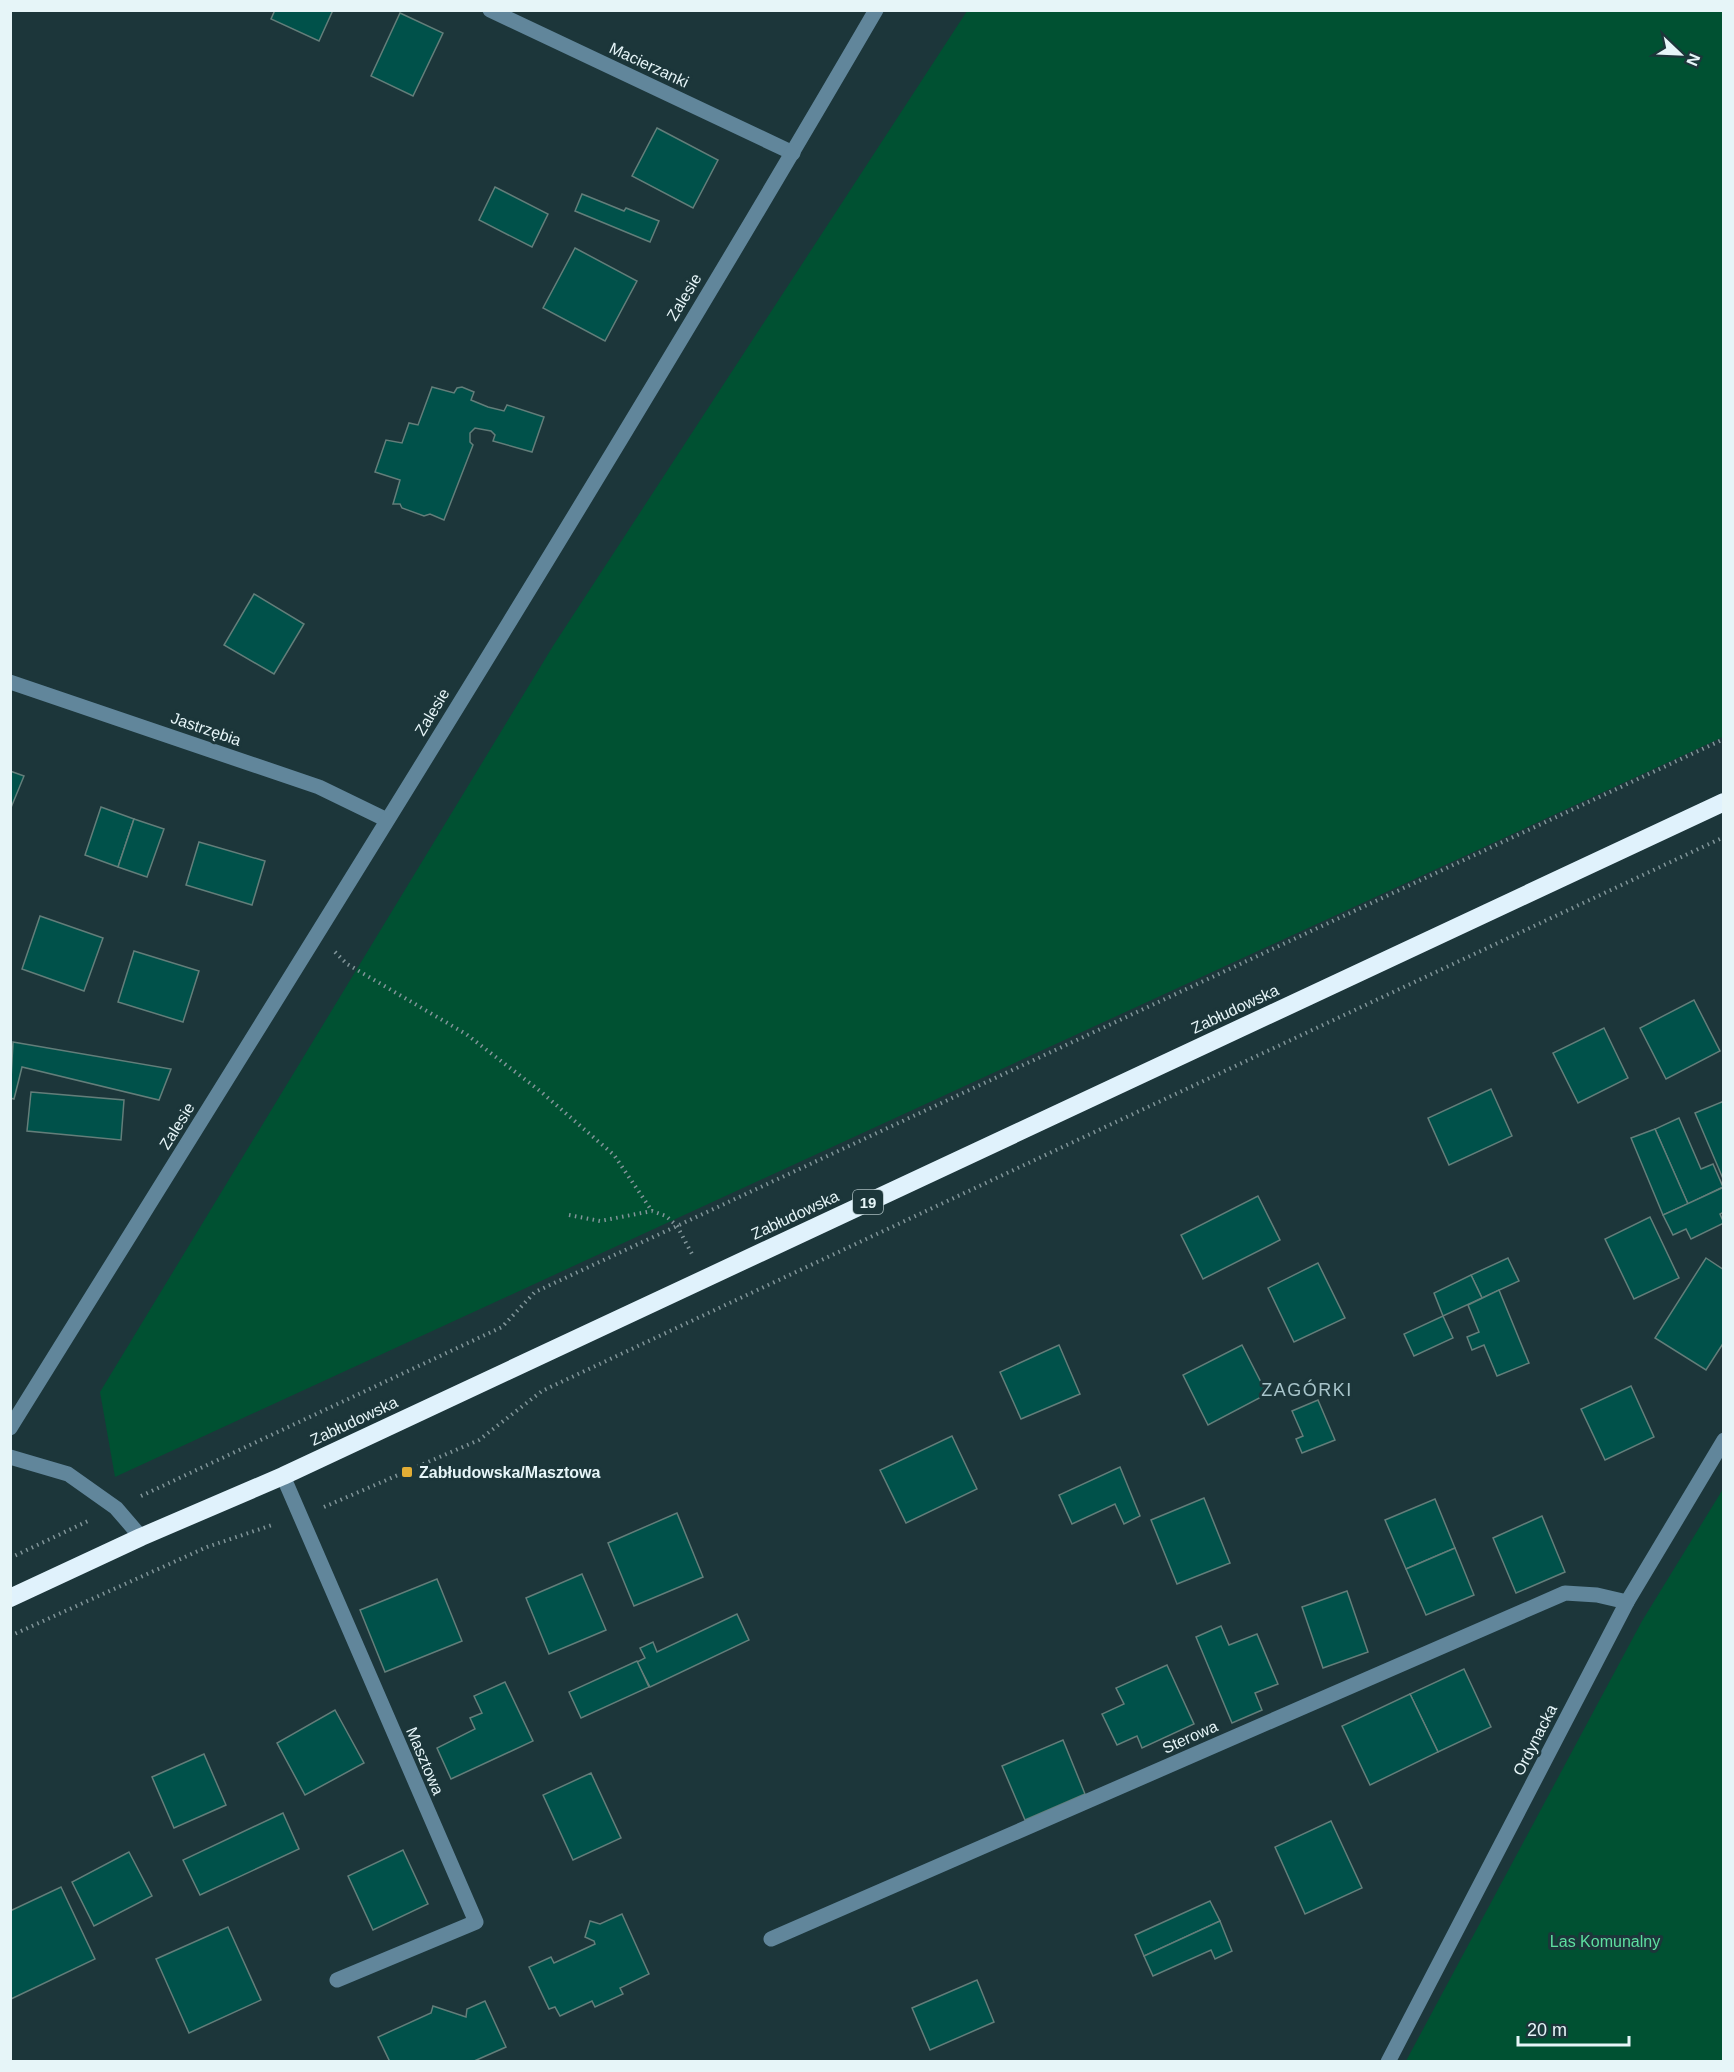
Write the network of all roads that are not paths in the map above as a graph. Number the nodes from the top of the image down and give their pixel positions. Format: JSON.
{"nodes":[{"id":1,"x":490,"y":10,"type":"edge"},
{"id":2,"x":876,"y":10,"type":"edge"},
{"id":3,"x":793,"y":153,"type":"junction"},
{"id":4,"x":10,"y":681,"type":"edge"},
{"id":5,"x":1724,"y":802,"type":"edge"},
{"id":6,"x":387,"y":820,"type":"junction"},
{"id":7,"x":10,"y":1428,"type":"edge"},
{"id":8,"x":1724,"y":1440,"type":"edge"},
{"id":9,"x":10,"y":1458,"type":"edge"},
{"id":10,"x":283,"y":1476,"type":"junction"},
{"id":11,"x":141,"y":1537,"type":"junction"},
{"id":12,"x":10,"y":1598,"type":"edge"},
{"id":13,"x":1627,"y":1602,"type":"junction"},
{"id":14,"x":771,"y":1939,"type":"dead end"},
{"id":15,"x":337,"y":1980,"type":"dead end"},
{"id":16,"x":1388,"y":2061,"type":"edge"}],
"edges":[{"from":1,"to":3,"type":"street","name":"Macierzanki"},
{"from":2,"to":3,"type":"street","name":"Zalesie"},
{"from":3,"to":6,"type":"street","name":"Zalesie"},
{"from":4,"to":6,"type":"street","name":"Jastrzębia"},
{"from":5,"to":10,"type":"highway","name":"Zabłudowska","number":"19"},
{"from":6,"to":7,"type":"street","name":"Zalesie"},
{"from":8,"to":13,"type":"street","name":"Ordynacka"},
{"from":9,"to":11,"type":"street"},
{"from":10,"to":11,"type":"highway","name":"Zabłudowska","number":"19"},
{"from":10,"to":15,"type":"street","name":"Masztowa"},
{"from":11,"to":12,"type":"highway","name":"Zabłudowska","number":"19"},
{"from":13,"to":14,"type":"street","name":"Sterowa"},
{"from":13,"to":16,"type":"street","name":"Ordynacka"}]}
